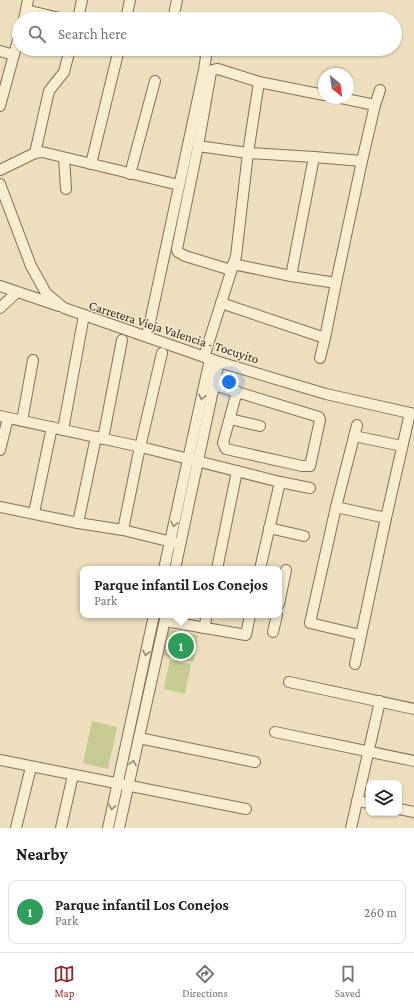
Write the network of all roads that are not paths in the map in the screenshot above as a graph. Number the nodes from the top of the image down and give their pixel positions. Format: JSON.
{"nodes":[{"id":1,"x":82,"y":0,"type":"edge"},
{"id":2,"x":130,"y":0,"type":"edge"},
{"id":3,"x":177,"y":0,"type":"edge"},
{"id":4,"x":79,"y":12,"type":"edge"},
{"id":5,"x":127,"y":12,"type":"edge"},
{"id":6,"x":174,"y":12,"type":"edge"},
{"id":7,"x":0,"y":50,"type":"edge"},
{"id":8,"x":12,"y":54,"type":"edge"},
{"id":9,"x":14,"y":56,"type":"edge"},
{"id":10,"x":68,"y":56,"type":"edge"},
{"id":11,"x":117,"y":56,"type":"edge"},
{"id":12,"x":206,"y":56,"type":"edge"},
{"id":13,"x":155,"y":82,"type":"dead end"},
{"id":14,"x":259,"y":82,"type":"junction"},
{"id":15,"x":380,"y":90,"type":"dead end"},
{"id":16,"x":318,"y":94,"type":"edge"},
{"id":17,"x":354,"y":101,"type":"edge"},
{"id":18,"x":375,"y":105,"type":"junction"},
{"id":19,"x":0,"y":106,"type":"edge"},
{"id":20,"x":198,"y":146,"type":"junction"},
{"id":21,"x":35,"y":152,"type":"junction"},
{"id":22,"x":248,"y":153,"type":"junction"},
{"id":23,"x":314,"y":157,"type":"junction"},
{"id":24,"x":64,"y":158,"type":"junction"},
{"id":25,"x":362,"y":161,"type":"junction"},
{"id":26,"x":91,"y":164,"type":"junction"},
{"id":27,"x":0,"y":170,"type":"edge"},
{"id":28,"x":130,"y":174,"type":"junction"},
{"id":29,"x":0,"y":184,"type":"edge"},
{"id":30,"x":179,"y":186,"type":"junction"},
{"id":31,"x":66,"y":189,"type":"dead end"},
{"id":32,"x":232,"y":267,"type":"junction"},
{"id":33,"x":291,"y":276,"type":"junction"},
{"id":34,"x":336,"y":283,"type":"junction"},
{"id":35,"x":0,"y":287,"type":"edge"},
{"id":36,"x":17,"y":292,"type":"junction"},
{"id":37,"x":221,"y":303,"type":"junction"},
{"id":38,"x":0,"y":308,"type":"edge"},
{"id":39,"x":64,"y":308,"type":"junction"},
{"id":40,"x":84,"y":315,"type":"junction"},
{"id":41,"x":147,"y":336,"type":"junction"},
{"id":42,"x":325,"y":338,"type":"junction"},
{"id":43,"x":122,"y":340,"type":"dead end"},
{"id":44,"x":162,"y":353,"type":"dead end"},
{"id":45,"x":320,"y":358,"type":"dead end"},
{"id":46,"x":211,"y":359,"type":"junction"},
{"id":47,"x":33,"y":360,"type":"dead end"},
{"id":48,"x":214,"y":384,"type":"junction"},
{"id":49,"x":237,"y":391,"type":"junction"},
{"id":50,"x":412,"y":414,"type":"edge"},
{"id":51,"x":4,"y":417,"type":"edge"},
{"id":52,"x":230,"y":419,"type":"junction"},
{"id":53,"x":22,"y":421,"type":"junction"},
{"id":54,"x":357,"y":425,"type":"dead end"},
{"id":55,"x":260,"y":426,"type":"dead end"},
{"id":56,"x":52,"y":428,"type":"junction"},
{"id":57,"x":63,"y":430,"type":"junction"},
{"id":58,"x":354,"y":436,"type":"junction"},
{"id":59,"x":100,"y":438,"type":"junction"},
{"id":60,"x":402,"y":446,"type":"junction"},
{"id":61,"x":141,"y":447,"type":"junction"},
{"id":62,"x":0,"y":450,"type":"edge"},
{"id":63,"x":193,"y":460,"type":"junction"},
{"id":64,"x":237,"y":471,"type":"junction"},
{"id":65,"x":280,"y":482,"type":"junction"},
{"id":66,"x":310,"y":488,"type":"dead end"},
{"id":67,"x":0,"y":507,"type":"edge"},
{"id":68,"x":336,"y":507,"type":"junction"},
{"id":69,"x":34,"y":513,"type":"junction"},
{"id":70,"x":386,"y":518,"type":"junction"},
{"id":71,"x":78,"y":523,"type":"junction"},
{"id":72,"x":269,"y":528,"type":"junction"},
{"id":73,"x":123,"y":530,"type":"junction"},
{"id":74,"x":304,"y":536,"type":"dead end"},
{"id":75,"x":175,"y":543,"type":"junction"},
{"id":76,"x":165,"y":566,"type":"edge"},
{"id":77,"x":175,"y":566,"type":"edge"},
{"id":78,"x":218,"y":566,"type":"edge"},
{"id":79,"x":261,"y":566,"type":"edge"},
{"id":80,"x":286,"y":570,"type":"dead end"},
{"id":81,"x":282,"y":589,"type":"edge"},
{"id":82,"x":153,"y":618,"type":"edge"},
{"id":83,"x":165,"y":618,"type":"edge"},
{"id":84,"x":206,"y":618,"type":"edge"},
{"id":85,"x":249,"y":618,"type":"edge"},
{"id":86,"x":276,"y":618,"type":"edge"},
{"id":87,"x":204,"y":628,"type":"junction"},
{"id":88,"x":273,"y":632,"type":"dead end"},
{"id":89,"x":361,"y":635,"type":"junction"},
{"id":90,"x":355,"y":664,"type":"dead end"},
{"id":91,"x":289,"y":682,"type":"dead end"},
{"id":92,"x":380,"y":701,"type":"junction"},
{"id":93,"x":414,"y":708,"type":"edge"},
{"id":94,"x":275,"y":732,"type":"dead end"},
{"id":95,"x":139,"y":738,"type":"junction"},
{"id":96,"x":368,"y":752,"type":"junction"},
{"id":97,"x":0,"y":760,"type":"edge"},
{"id":98,"x":414,"y":761,"type":"edge"},
{"id":99,"x":255,"y":762,"type":"dead end"},
{"id":100,"x":32,"y":767,"type":"junction"},
{"id":101,"x":73,"y":775,"type":"junction"},
{"id":102,"x":118,"y":783,"type":"junction"},
{"id":103,"x":129,"y":785,"type":"junction"},
{"id":104,"x":357,"y":801,"type":"junction"},
{"id":105,"x":366,"y":802,"type":"edge"},
{"id":106,"x":246,"y":809,"type":"dead end"},
{"id":107,"x":402,"y":810,"type":"edge"},
{"id":108,"x":414,"y":812,"type":"edge"},
{"id":109,"x":16,"y":828,"type":"edge"},
{"id":110,"x":61,"y":828,"type":"edge"},
{"id":111,"x":108,"y":828,"type":"edge"},
{"id":112,"x":119,"y":828,"type":"edge"},
{"id":113,"x":351,"y":828,"type":"edge"}],
"edges":[{"from":1,"to":4,"type":"street"},
{"from":2,"to":5,"type":"street"},
{"from":3,"to":6,"type":"street"},
{"from":7,"to":8,"type":"street"},
{"from":9,"to":19,"type":"street"},
{"from":10,"to":21,"type":"street"},
{"from":11,"to":26,"type":"street"},
{"from":12,"to":30,"type":"street"},
{"from":13,"to":28,"type":"street"},
{"from":14,"to":16,"type":"street"},
{"from":14,"to":20,"type":"street"},
{"from":14,"to":22,"type":"street"},
{"from":15,"to":18,"type":"street"},
{"from":17,"to":18,"type":"street"},
{"from":18,"to":25,"type":"street"},
{"from":20,"to":22,"type":"street"},
{"from":20,"to":32,"type":"street"},
{"from":21,"to":24,"type":"street"},
{"from":21,"to":27,"type":"street"},
{"from":22,"to":23,"type":"street"},
{"from":22,"to":32,"type":"street"},
{"from":23,"to":25,"type":"street"},
{"from":23,"to":33,"type":"street"},
{"from":24,"to":26,"type":"street"},
{"from":24,"to":31,"type":"street"},
{"from":25,"to":34,"type":"street"},
{"from":26,"to":28,"type":"street"},
{"from":28,"to":30,"type":"street"},
{"from":29,"to":39,"type":"street","name":"Carretera Vieja Valencia - Tocuyito"},
{"from":30,"to":41,"type":"street"},
{"from":32,"to":33,"type":"street"},
{"from":32,"to":37,"type":"street"},
{"from":33,"to":34,"type":"street"},
{"from":34,"to":42,"type":"street"},
{"from":35,"to":36,"type":"street"},
{"from":36,"to":38,"type":"street"},
{"from":36,"to":39,"type":"street"},
{"from":37,"to":42,"type":"street"},
{"from":37,"to":46,"type":"street"},
{"from":39,"to":40,"type":"street","name":"Carretera Vieja Valencia - Tocuyito"},
{"from":40,"to":41,"type":"street","name":"Carretera Vieja Valencia - Tocuyito"},
{"from":40,"to":57,"type":"street"},
{"from":41,"to":46,"type":"street","name":"Carretera Vieja Valencia - Tocuyito"},
{"from":42,"to":45,"type":"street"},
{"from":43,"to":59,"type":"street"},
{"from":44,"to":61,"type":"street"},
{"from":46,"to":48,"type":"street"},
{"from":46,"to":50,"type":"street","name":"Carretera Vieja Valencia - Tocuyito"},
{"from":46,"to":63,"type":"street","one_way":true},
{"from":47,"to":53,"type":"street"},
{"from":48,"to":49,"type":"street"},
{"from":48,"to":63,"type":"street"},
{"from":49,"to":52,"type":"street"},
{"from":49,"to":52,"type":"street"},
{"from":50,"to":60,"type":"street"},
{"from":51,"to":53,"type":"street"},
{"from":51,"to":62,"type":"street"},
{"from":52,"to":55,"type":"street"},
{"from":53,"to":56,"type":"street"},
{"from":54,"to":58,"type":"street"},
{"from":56,"to":57,"type":"street"},
{"from":56,"to":69,"type":"street"},
{"from":57,"to":59,"type":"street"},
{"from":58,"to":60,"type":"street"},
{"from":58,"to":68,"type":"street"},
{"from":59,"to":61,"type":"street"},
{"from":59,"to":71,"type":"street"},
{"from":60,"to":70,"type":"street"},
{"from":61,"to":63,"type":"street"},
{"from":61,"to":73,"type":"street"},
{"from":63,"to":64,"type":"street"},
{"from":63,"to":75,"type":"street"},
{"from":64,"to":65,"type":"street"},
{"from":64,"to":78,"type":"street"},
{"from":65,"to":66,"type":"street"},
{"from":65,"to":72,"type":"street"},
{"from":67,"to":69,"type":"street"},
{"from":68,"to":70,"type":"street"},
{"from":68,"to":89,"type":"street"},
{"from":69,"to":71,"type":"street"},
{"from":70,"to":89,"type":"street"},
{"from":71,"to":73,"type":"street"},
{"from":72,"to":74,"type":"street"},
{"from":72,"to":79,"type":"street"},
{"from":73,"to":75,"type":"street"},
{"from":75,"to":76,"type":"street"},
{"from":75,"to":77,"type":"street"},
{"from":80,"to":81,"type":"street"},
{"from":82,"to":102,"type":"street","one_way":true},
{"from":83,"to":87,"type":"street"},
{"from":83,"to":95,"type":"street"},
{"from":84,"to":87,"type":"street"},
{"from":85,"to":87,"type":"street"},
{"from":86,"to":88,"type":"street"},
{"from":89,"to":90,"type":"street"},
{"from":91,"to":92,"type":"street"},
{"from":92,"to":93,"type":"street"},
{"from":92,"to":96,"type":"street"},
{"from":94,"to":96,"type":"street"},
{"from":95,"to":99,"type":"street"},
{"from":103,"to":95,"type":"street","one_way":true},
{"from":96,"to":98,"type":"street"},
{"from":96,"to":104,"type":"street"},
{"from":97,"to":100,"type":"street"},
{"from":100,"to":101,"type":"street"},
{"from":100,"to":109,"type":"street"},
{"from":101,"to":102,"type":"street"},
{"from":101,"to":110,"type":"street"},
{"from":102,"to":103,"type":"street"},
{"from":102,"to":111,"type":"street","one_way":true},
{"from":103,"to":106,"type":"street"},
{"from":103,"to":112,"type":"street"},
{"from":104,"to":105,"type":"street"},
{"from":104,"to":113,"type":"street"},
{"from":107,"to":108,"type":"street"}]}
